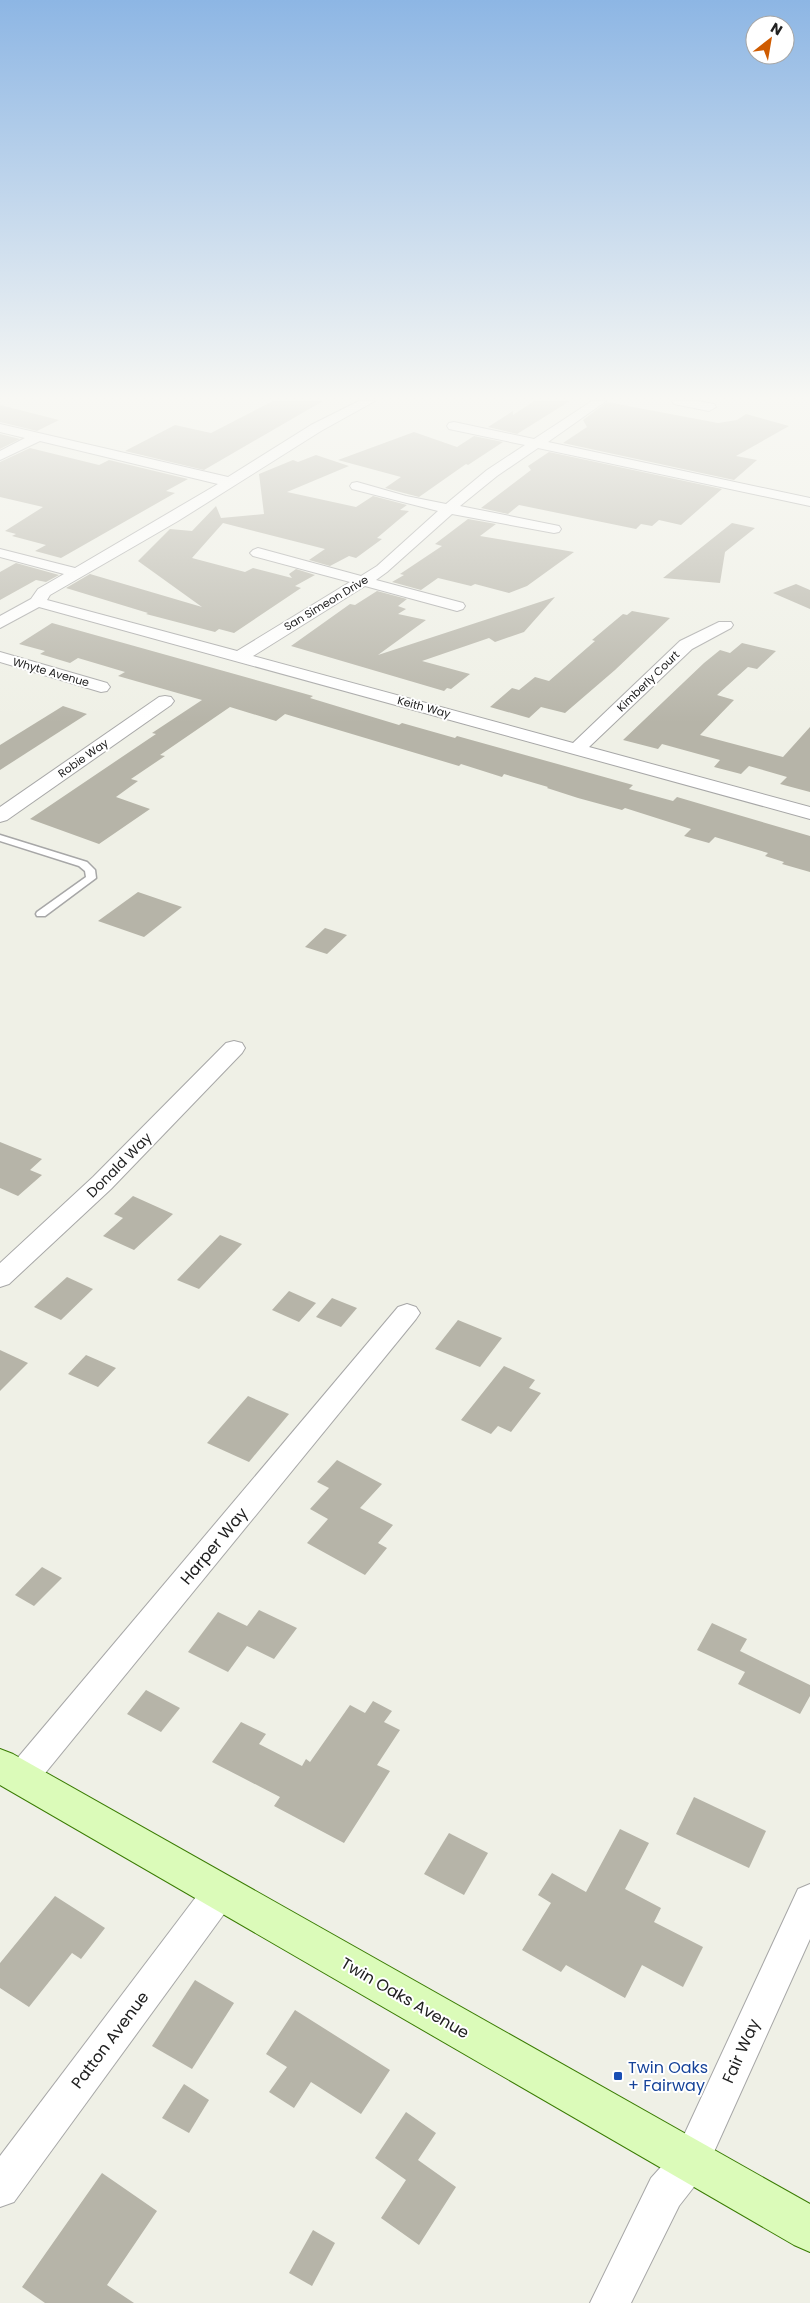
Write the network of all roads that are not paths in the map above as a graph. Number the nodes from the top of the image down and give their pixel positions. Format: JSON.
{"nodes":[{"id":1,"x":188,"y":508,"type":"edge"},
{"id":2,"x":451,"y":508,"type":"edge"},
{"id":3,"x":453,"y":508,"type":"edge"},
{"id":4,"x":554,"y":529,"type":"dead end"},
{"id":5,"x":3,"y":553,"type":"dead end"},
{"id":6,"x":258,"y":553,"type":"dead end"},
{"id":7,"x":78,"y":573,"type":"junction"},
{"id":8,"x":365,"y":581,"type":"junction"},
{"id":9,"x":37,"y":602,"type":"junction"},
{"id":10,"x":457,"y":606,"type":"dead end"},
{"id":11,"x":0,"y":623,"type":"edge"},
{"id":12,"x":725,"y":625,"type":"dead end"},
{"id":13,"x":0,"y":657,"type":"edge"},
{"id":14,"x":239,"y":657,"type":"junction"},
{"id":15,"x":101,"y":687,"type":"dead end"},
{"id":16,"x":166,"y":701,"type":"dead end"},
{"id":17,"x":578,"y":748,"type":"junction"},
{"id":18,"x":810,"y":813,"type":"edge"},
{"id":19,"x":0,"y":816,"type":"edge"},
{"id":20,"x":0,"y":838,"type":"edge"},
{"id":21,"x":41,"y":914,"type":"dead end"},
{"id":22,"x":234,"y":1048,"type":"dead end"},
{"id":23,"x":0,"y":1278,"type":"edge"},
{"id":24,"x":407,"y":1313,"type":"dead end"},
{"id":25,"x":10,"y":1772,"type":"edge"},
{"id":26,"x":220,"y":1892,"type":"junction"},
{"id":27,"x":810,"y":1900,"type":"edge"},
{"id":28,"x":691,"y":2161,"type":"junction"},
{"id":29,"x":0,"y":2188,"type":"edge"},
{"id":30,"x":810,"y":2229,"type":"edge"},
{"id":31,"x":610,"y":2303,"type":"edge"}],
"edges":[{"from":1,"to":7,"type":"street"},
{"from":2,"to":8,"type":"street","name":"San Simeon Drive"},
{"from":3,"to":4,"type":"street"},
{"from":5,"to":7,"type":"street"},
{"from":6,"to":8,"type":"street"},
{"from":7,"to":9,"type":"street"},
{"from":8,"to":10,"type":"street"},
{"from":8,"to":14,"type":"street","name":"San Simeon Drive"},
{"from":9,"to":11,"type":"street"},
{"from":9,"to":14,"type":"street","name":"Keith Way"},
{"from":12,"to":17,"type":"street","name":"Kimberly Court"},
{"from":13,"to":15,"type":"street","name":"Whyte Avenue"},
{"from":14,"to":17,"type":"street","name":"Keith Way"},
{"from":16,"to":19,"type":"street","name":"Robie Way"},
{"from":17,"to":18,"type":"street","name":"Keith Way"},
{"from":20,"to":21,"type":"lane"},
{"from":22,"to":23,"type":"street","name":"Donald Way"},
{"from":24,"to":25,"type":"street","name":"Harper Way"},
{"from":25,"to":26,"type":"street","name":"Twin Oaks Avenue"},
{"from":26,"to":28,"type":"street","name":"Twin Oaks Avenue"},
{"from":26,"to":29,"type":"street","name":"Patton Avenue"},
{"from":27,"to":28,"type":"street","name":"Fair Way"},
{"from":28,"to":30,"type":"street","name":"Twin Oaks Avenue"},
{"from":28,"to":31,"type":"street","name":"Fair Way"}]}
